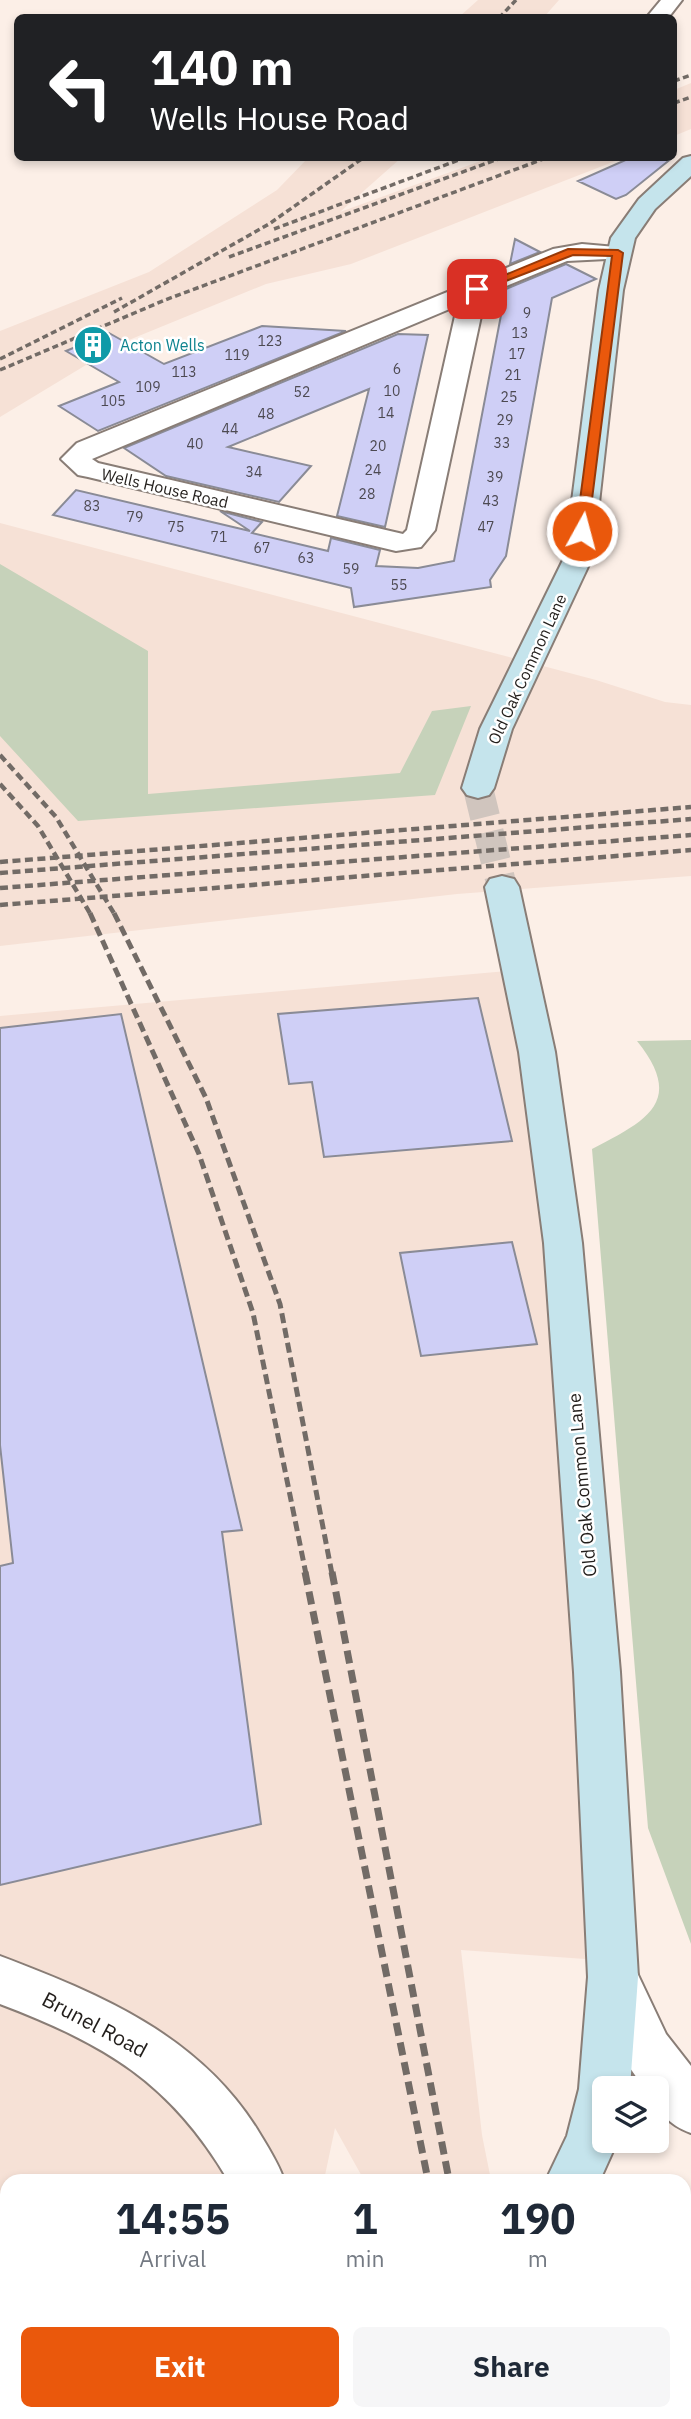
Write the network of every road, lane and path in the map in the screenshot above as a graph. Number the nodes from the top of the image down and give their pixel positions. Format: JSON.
{"nodes":[{"id":1,"x":672,"y":0,"type":"edge"},
{"id":2,"x":660,"y":14,"type":"edge"},
{"id":3,"x":691,"y":163,"type":"edge"},
{"id":4,"x":618,"y":253,"type":"junction"},
{"id":5,"x":455,"y":297,"type":"junction"},
{"id":6,"x":478,"y":788,"type":"tunnel mouth"},
{"id":7,"x":502,"y":887,"type":"tunnel mouth"},
{"id":8,"x":613,"y":1977,"type":"junction"},
{"id":9,"x":0,"y":1980,"type":"edge"},
{"id":10,"x":605,"y":2076,"type":"edge"},
{"id":11,"x":691,"y":2108,"type":"edge"},
{"id":12,"x":592,"y":2140,"type":"edge"},
{"id":13,"x":254,"y":2174,"type":"edge"},
{"id":14,"x":575,"y":2174,"type":"edge"}],
"edges":[{"from":1,"to":2,"type":"street"},
{"from":3,"to":4,"type":"street","name":"Old Oak Common Lane"},
{"from":4,"to":5,"type":"street","name":"Wells House Road"},
{"from":4,"to":6,"type":"street","name":"Old Oak Common Lane"},
{"from":5,"to":5,"type":"street","name":"Wells House Road"},
{"from":7,"to":8,"type":"street","name":"Old Oak Common Lane"},
{"from":8,"to":10,"type":"street","name":"Old Oak Common Lane"},
{"from":8,"to":11,"type":"street"},
{"from":9,"to":13,"type":"street","name":"Brunel Road"},
{"from":12,"to":14,"type":"street","name":"Old Oak Common Lane"}]}
